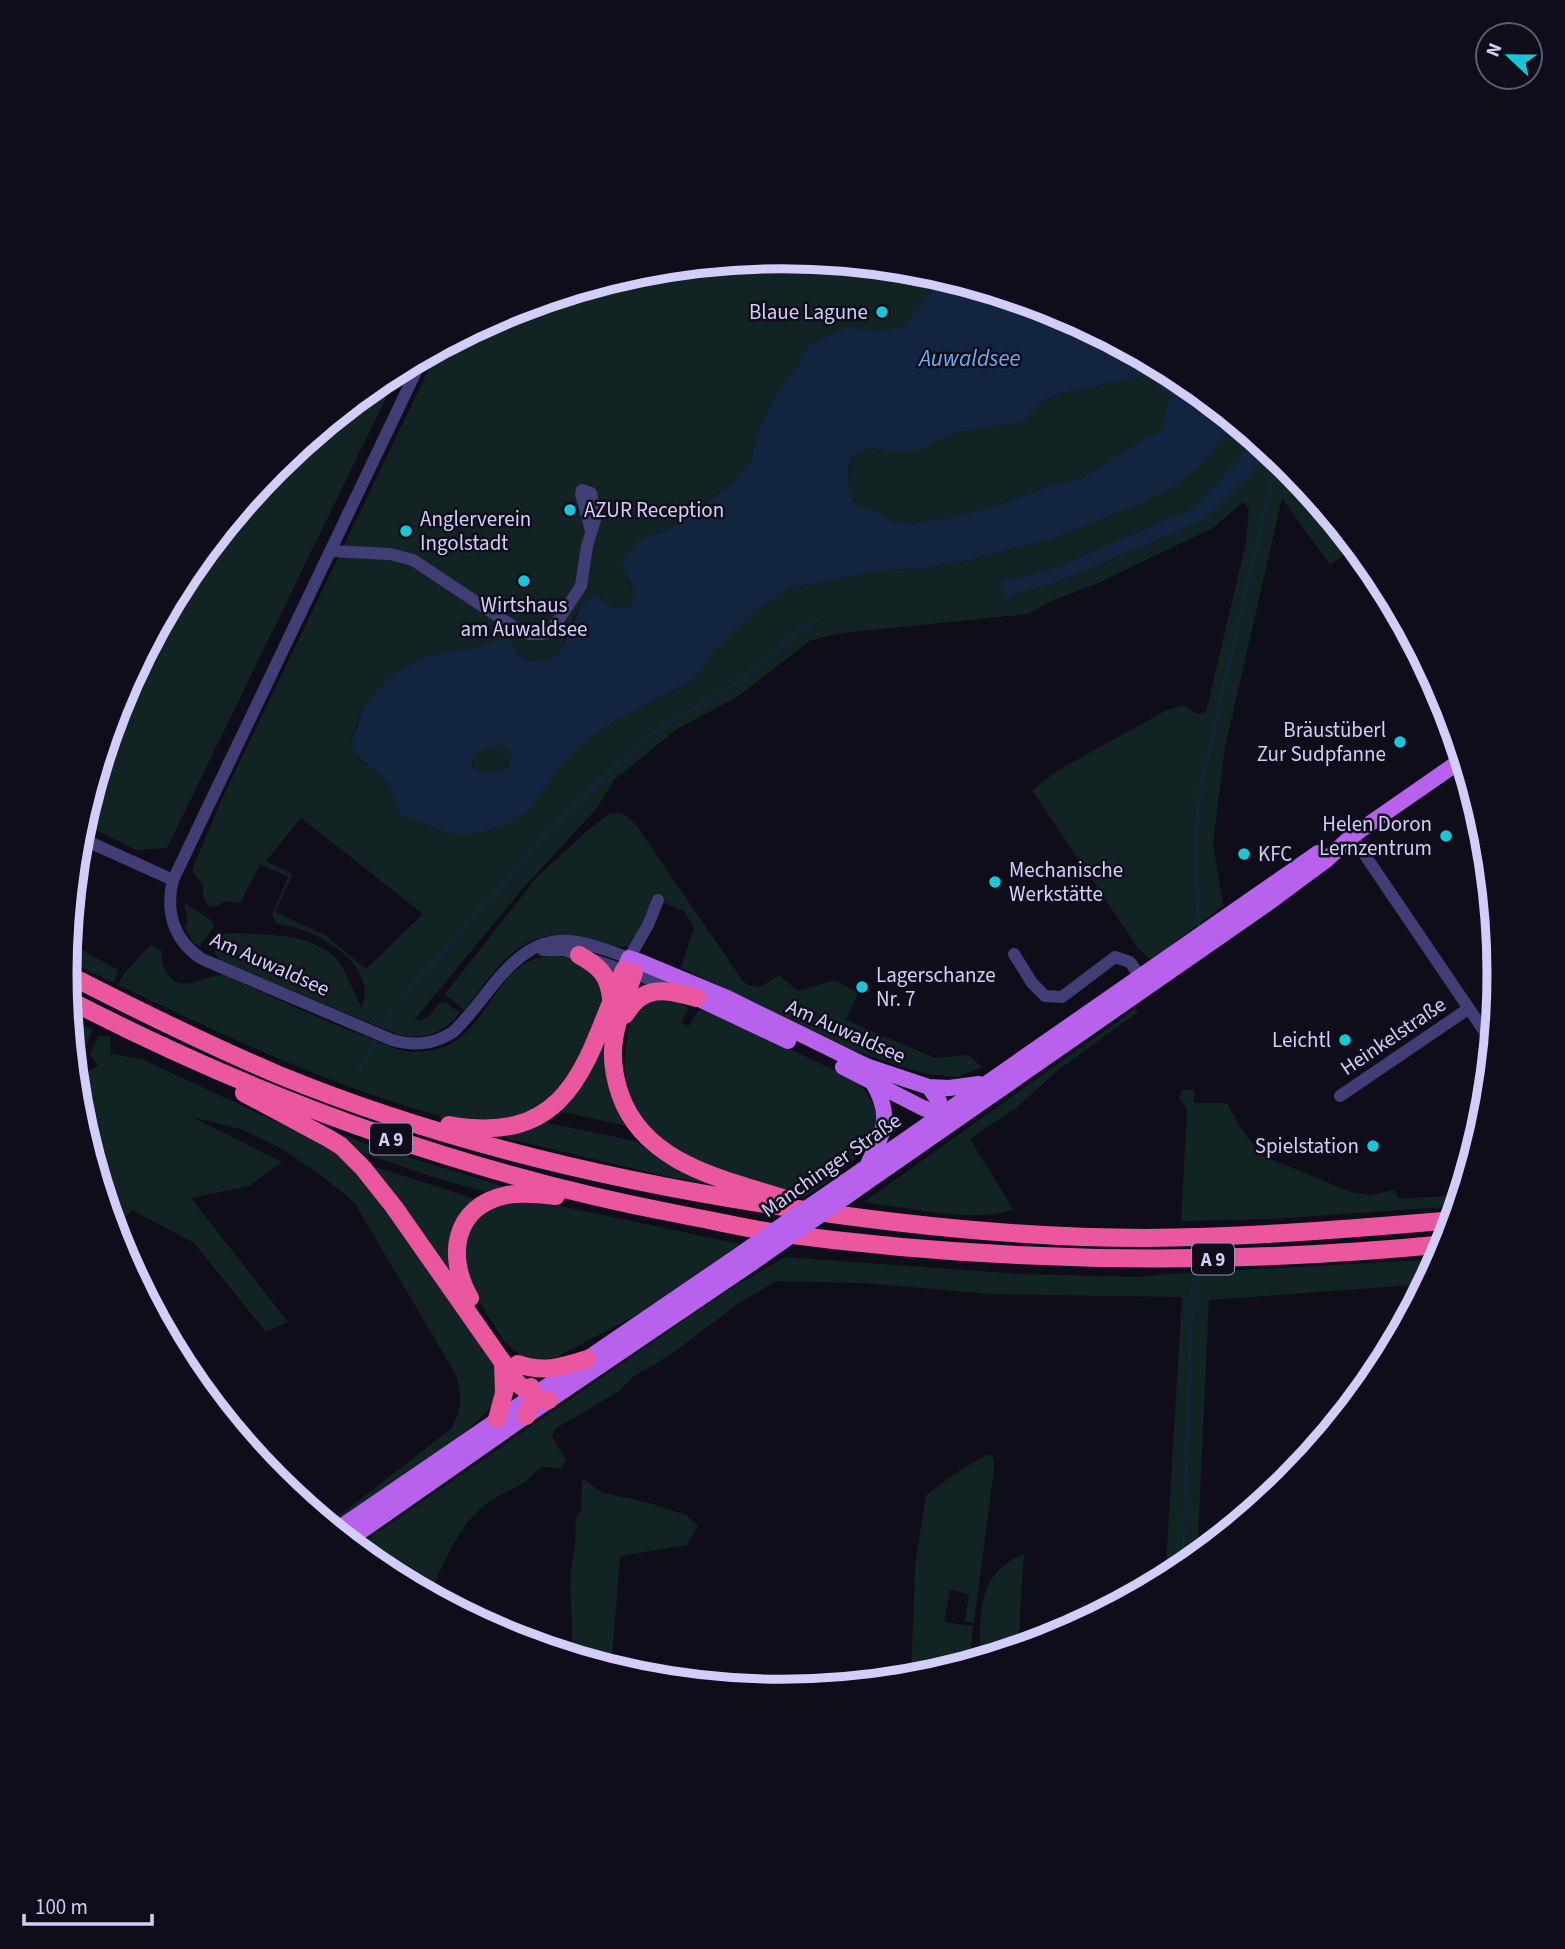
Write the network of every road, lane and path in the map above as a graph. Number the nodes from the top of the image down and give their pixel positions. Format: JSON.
{"nodes":[{"id":1,"x":415,"y":373,"type":"edge"},
{"id":2,"x":582,"y":492,"type":"dead end"},
{"id":3,"x":331,"y":551,"type":"junction"},
{"id":4,"x":1456,"y":765,"type":"edge"},
{"id":5,"x":1352,"y":836,"type":"junction"},
{"id":6,"x":90,"y":842,"type":"edge"},
{"id":7,"x":173,"y":880,"type":"junction"},
{"id":8,"x":658,"y":900,"type":"dead end"},
{"id":9,"x":522,"y":954,"type":"junction"},
{"id":10,"x":1014,"y":954,"type":"dead end"},
{"id":11,"x":579,"y":955,"type":"junction"},
{"id":12,"x":631,"y":965,"type":"junction"},
{"id":13,"x":77,"y":979,"type":"edge"},
{"id":14,"x":1143,"y":982,"type":"junction"},
{"id":15,"x":697,"y":998,"type":"junction"},
{"id":16,"x":611,"y":999,"type":"junction"},
{"id":17,"x":78,"y":1005,"type":"edge"},
{"id":18,"x":1468,"y":1009,"type":"junction"},
{"id":19,"x":1485,"y":1033,"type":"edge"},
{"id":20,"x":614,"y":1037,"type":"junction"},
{"id":21,"x":175,"y":1052,"type":"junction"},
{"id":22,"x":872,"y":1081,"type":"junction"},
{"id":23,"x":985,"y":1084,"type":"junction"},
{"id":24,"x":929,"y":1087,"type":"junction"},
{"id":25,"x":1340,"y":1096,"type":"dead end"},
{"id":26,"x":377,"y":1111,"type":"junction"},
{"id":27,"x":939,"y":1114,"type":"junction"},
{"id":28,"x":958,"y":1119,"type":"junction"},
{"id":29,"x":932,"y":1135,"type":"junction"},
{"id":30,"x":868,"y":1165,"type":"junction"},
{"id":31,"x":615,"y":1201,"type":"junction"},
{"id":32,"x":839,"y":1216,"type":"junction"},
{"id":33,"x":1443,"y":1221,"type":"edge"},
{"id":34,"x":1434,"y":1245,"type":"edge"},
{"id":35,"x":587,"y":1359,"type":"junction"},
{"id":36,"x":510,"y":1363,"type":"junction"},
{"id":37,"x":541,"y":1398,"type":"junction"},
{"id":38,"x":526,"y":1416,"type":"joint"},
{"id":39,"x":497,"y":1419,"type":"junction"},
{"id":40,"x":343,"y":1526,"type":"edge"},
{"id":41,"x":355,"y":1535,"type":"edge"}],
"edges":[{"from":1,"to":3,"type":"street","name":"Am Auwaldsee"},
{"from":2,"to":3,"type":"street"},
{"from":3,"to":7,"type":"street","name":"Am Auwaldsee"},
{"from":4,"to":5,"type":"main road","name":"Manchinger Straße"},
{"from":5,"to":14,"type":"main road","name":"Manchinger Straße"},
{"from":5,"to":18,"type":"street"},
{"from":6,"to":7,"type":"street"},
{"from":7,"to":9,"type":"street","name":"Am Auwaldsee"},
{"from":8,"to":12,"type":"street"},
{"from":9,"to":11,"type":"street","name":"Am Auwaldsee"},
{"from":9,"to":12,"type":"street","name":"Am Auwaldsee"},
{"from":10,"to":14,"type":"street"},
{"from":11,"to":12,"type":"street","name":"Am Auwaldsee"},
{"from":11,"to":16,"type":"highway"},
{"from":12,"to":15,"type":"street","name":"Am Auwaldsee"},
{"from":12,"to":16,"type":"highway"},
{"from":12,"to":20,"type":"highway"},
{"from":12,"to":24,"type":"main road","name":"Am Auwaldsee"},
{"from":13,"to":26,"type":"highway","number":"A 9"},
{"from":14,"to":23,"type":"main road","name":"Manchinger Straße"},
{"from":14,"to":28,"type":"main road","name":"Manchinger Straße"},
{"from":15,"to":20,"type":"highway"},
{"from":15,"to":22,"type":"main road","name":"Am Auwaldsee"},
{"from":16,"to":26,"type":"highway"},
{"from":17,"to":21,"type":"highway","number":"A 9"},
{"from":18,"to":19,"type":"street"},
{"from":18,"to":25,"type":"street","name":"Heinkelstraße"},
{"from":20,"to":32,"type":"highway"},
{"from":21,"to":31,"type":"highway","number":"A 9"},
{"from":21,"to":36,"type":"highway"},
{"from":22,"to":27,"type":"main road","name":"Am Auwaldsee"},
{"from":22,"to":30,"type":"main road"},
{"from":23,"to":24,"type":"main road","name":"Am Auwaldsee"},
{"from":23,"to":27,"type":"main road","name":"Manchinger Straße"},
{"from":24,"to":27,"type":"main road"},
{"from":26,"to":32,"type":"highway","number":"A 9"},
{"from":27,"to":28,"type":"main road","name":"Am Auwaldsee"},
{"from":27,"to":29,"type":"main road"},
{"from":27,"to":30,"type":"main road","name":"Manchinger Straße"},
{"from":28,"to":29,"type":"main road","name":"Manchinger Straße"},
{"from":29,"to":37,"type":"main road","name":"Manchinger Straße","bridge":true},
{"from":30,"to":35,"type":"main road","name":"Manchinger Straße","bridge":true},
{"from":31,"to":34,"type":"highway","number":"A 9"},
{"from":31,"to":36,"type":"highway"},
{"from":32,"to":33,"type":"highway","number":"A 9"},
{"from":35,"to":36,"type":"highway"},
{"from":35,"to":37,"type":"main road","name":"Manchinger Straße"},
{"from":36,"to":37,"type":"highway"},
{"from":36,"to":39,"type":"highway"},
{"from":37,"to":38,"type":"highway"},
{"from":37,"to":39,"type":"main road","name":"Manchinger Straße"},
{"from":38,"to":41,"type":"main road"},
{"from":39,"to":40,"type":"main road","name":"Manchinger Straße"}]}
